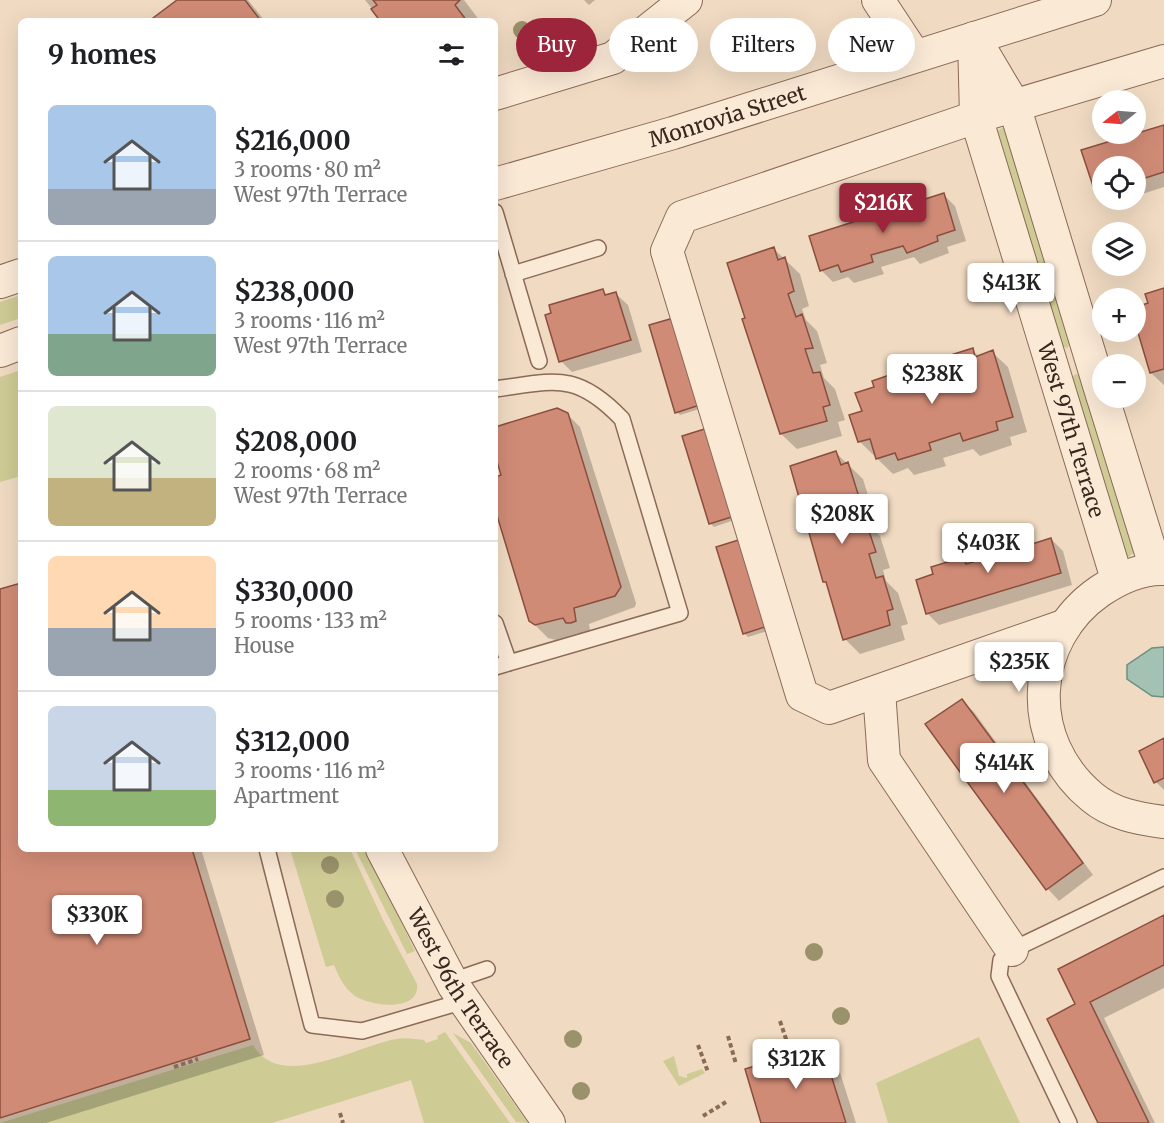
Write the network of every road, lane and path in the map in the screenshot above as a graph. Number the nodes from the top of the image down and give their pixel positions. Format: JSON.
{"nodes":[{"id":1,"x":686,"y":0,"type":"edge"},
{"id":2,"x":878,"y":0,"type":"edge"},
{"id":3,"x":1095,"y":0,"type":"edge"},
{"id":4,"x":890,"y":18,"type":"edge"},
{"id":5,"x":974,"y":38,"type":"junction"},
{"id":6,"x":915,"y":56,"type":"edge"},
{"id":7,"x":1164,"y":61,"type":"edge"},
{"id":8,"x":865,"y":72,"type":"edge"},
{"id":9,"x":498,"y":93,"type":"edge"},
{"id":10,"x":1014,"y":105,"type":"junction"},
{"id":11,"x":976,"y":117,"type":"junction"},
{"id":12,"x":498,"y":183,"type":"edge"},
{"id":13,"x":498,"y":222,"type":"edge"},
{"id":14,"x":598,"y":248,"type":"dead end"},
{"id":15,"x":513,"y":274,"type":"junction"},
{"id":16,"x":18,"y":276,"type":"edge"},
{"id":17,"x":0,"y":282,"type":"edge"},
{"id":18,"x":18,"y":344,"type":"edge"},
{"id":19,"x":0,"y":351,"type":"edge"},
{"id":20,"x":1092,"y":360,"type":"edge"},
{"id":21,"x":539,"y":362,"type":"dead end"},
{"id":22,"x":498,"y":389,"type":"edge"},
{"id":23,"x":1107,"y":408,"type":"edge"},
{"id":24,"x":1160,"y":569,"type":"edge"},
{"id":25,"x":1117,"y":579,"type":"junction"},
{"id":26,"x":1066,"y":625,"type":"junction"},
{"id":27,"x":498,"y":640,"type":"edge"},
{"id":28,"x":502,"y":665,"type":"edge"},
{"id":29,"x":879,"y":691,"type":"junction"},
{"id":30,"x":1164,"y":822,"type":"edge"},
{"id":31,"x":268,"y":852,"type":"edge"},
{"id":32,"x":384,"y":852,"type":"edge"},
{"id":33,"x":1164,"y":877,"type":"edge"},
{"id":34,"x":1012,"y":950,"type":"junction"},
{"id":35,"x":487,"y":969,"type":"dead end"},
{"id":36,"x":458,"y":991,"type":"junction"},
{"id":37,"x":780,"y":1021,"type":"dead end"},
{"id":38,"x":728,"y":1036,"type":"dead end"},
{"id":39,"x":698,"y":1045,"type":"dead end"},
{"id":40,"x":789,"y":1048,"type":"dead end"},
{"id":41,"x":198,"y":1059,"type":"dead end"},
{"id":42,"x":736,"y":1064,"type":"dead end"},
{"id":43,"x":174,"y":1067,"type":"dead end"},
{"id":44,"x":708,"y":1072,"type":"dead end"},
{"id":45,"x":726,"y":1102,"type":"dead end"},
{"id":46,"x":340,"y":1113,"type":"dead end"},
{"id":47,"x":703,"y":1116,"type":"dead end"},
{"id":48,"x":343,"y":1123,"type":"edge"},
{"id":49,"x":549,"y":1123,"type":"edge"},
{"id":50,"x":1069,"y":1123,"type":"edge"}],
"edges":[{"from":1,"to":9,"type":"street"},
{"from":2,"to":4,"type":"street"},
{"from":3,"to":5,"type":"street","name":"Monrovia Street"},
{"from":5,"to":6,"type":"street","name":"Monrovia Street"},
{"from":5,"to":10,"type":"street"},
{"from":5,"to":11,"type":"street","name":"West 97th Terrace"},
{"from":7,"to":10,"type":"street"},
{"from":8,"to":12,"type":"street","name":"Monrovia Street"},
{"from":10,"to":11,"type":"street"},
{"from":10,"to":20,"type":"street"},
{"from":11,"to":25,"type":"street","name":"West 97th Terrace"},
{"from":11,"to":29,"type":"street"},
{"from":13,"to":15,"type":"lane"},
{"from":14,"to":15,"type":"lane"},
{"from":15,"to":21,"type":"lane"},
{"from":16,"to":17,"type":"street"},
{"from":18,"to":19,"type":"street"},
{"from":22,"to":28,"type":"lane"},
{"from":23,"to":24,"type":"street"},
{"from":24,"to":25,"type":"street"},
{"from":25,"to":26,"type":"street"},
{"from":26,"to":29,"type":"street"},
{"from":26,"to":30,"type":"street"},
{"from":27,"to":28,"type":"lane"},
{"from":29,"to":34,"type":"street"},
{"from":31,"to":36,"type":"lane"},
{"from":32,"to":36,"type":"street","name":"West 96th Terrace"},
{"from":33,"to":34,"type":"lane"},
{"from":34,"to":50,"type":"lane"},
{"from":35,"to":36,"type":"lane"},
{"from":36,"to":49,"type":"street","name":"West 96th Terrace"},
{"from":37,"to":40,"type":"path"},
{"from":38,"to":42,"type":"path"},
{"from":39,"to":44,"type":"path"},
{"from":41,"to":43,"type":"path"},
{"from":45,"to":47,"type":"path"},
{"from":46,"to":48,"type":"path"}]}
